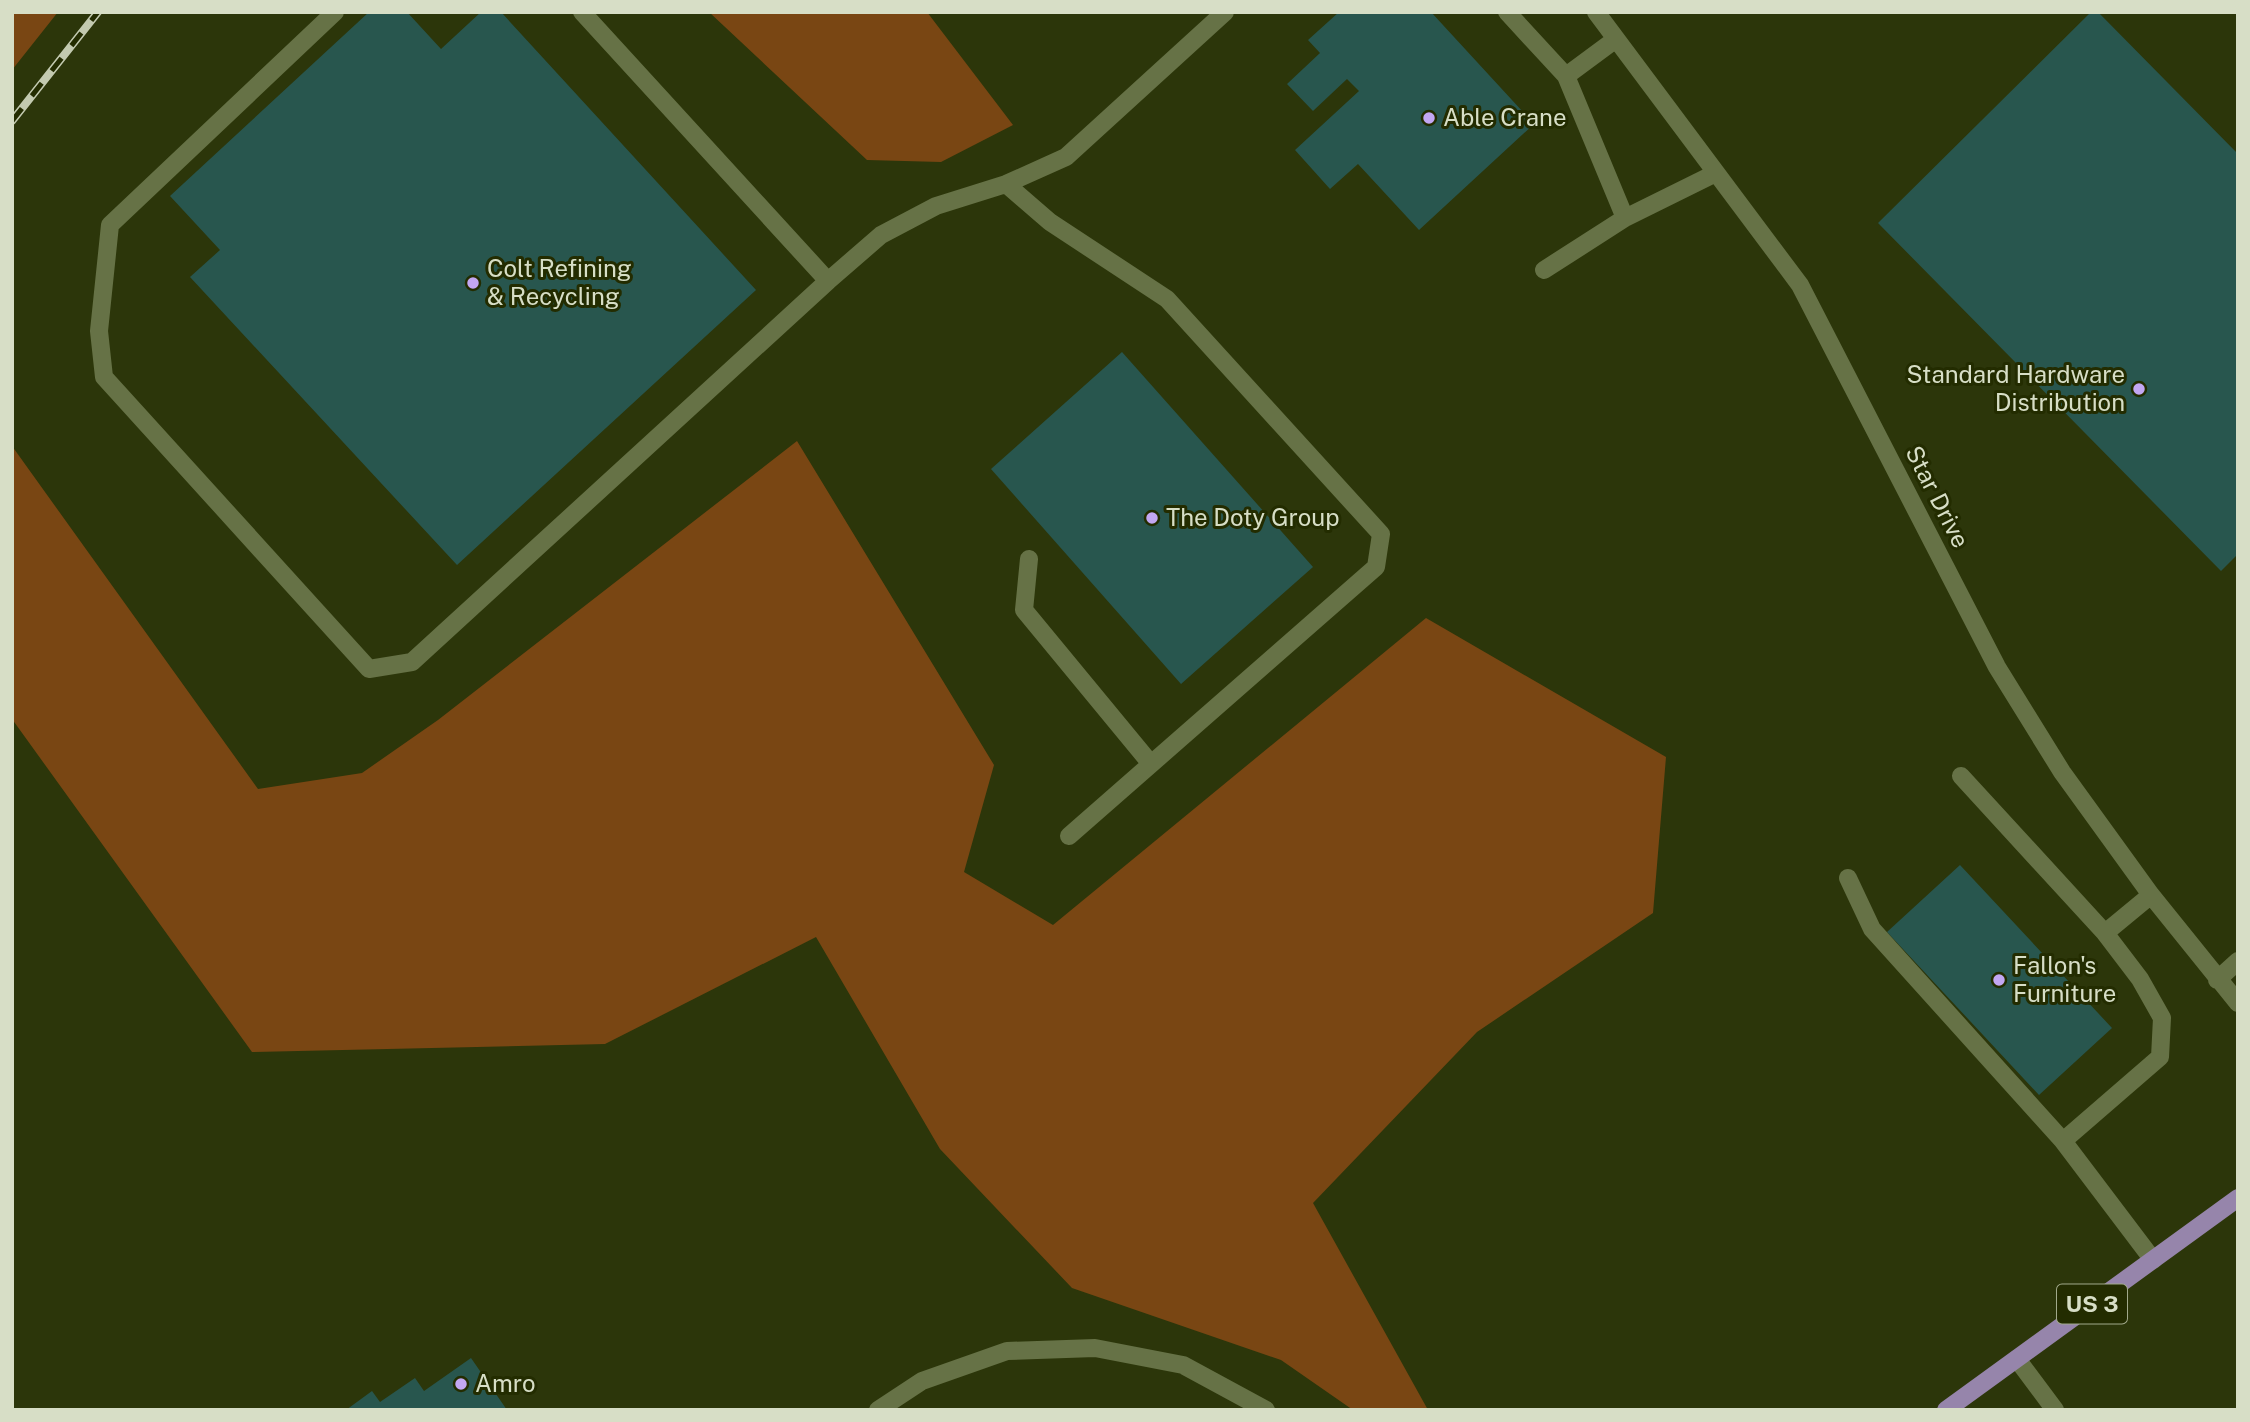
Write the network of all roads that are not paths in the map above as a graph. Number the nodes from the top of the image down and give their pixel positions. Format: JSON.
{"nodes":[{"id":1,"x":335,"y":12,"type":"edge"},
{"id":2,"x":582,"y":12,"type":"edge"},
{"id":3,"x":1225,"y":12,"type":"edge"},
{"id":4,"x":1507,"y":12,"type":"edge"},
{"id":5,"x":1596,"y":12,"type":"edge"},
{"id":6,"x":1616,"y":39,"type":"junction"},
{"id":7,"x":1566,"y":76,"type":"junction"},
{"id":8,"x":1716,"y":173,"type":"junction"},
{"id":9,"x":1006,"y":184,"type":"junction"},
{"id":10,"x":1625,"y":218,"type":"junction"},
{"id":11,"x":1544,"y":270,"type":"dead end"},
{"id":12,"x":828,"y":281,"type":"junction"},
{"id":13,"x":1029,"y":559,"type":"dead end"},
{"id":14,"x":1151,"y":764,"type":"junction"},
{"id":15,"x":1961,"y":776,"type":"dead end"},
{"id":16,"x":1069,"y":836,"type":"dead end"},
{"id":17,"x":1848,"y":878,"type":"dead end"},
{"id":18,"x":2151,"y":895,"type":"junction"},
{"id":19,"x":2105,"y":933,"type":"junction"},
{"id":20,"x":2238,"y":961,"type":"edge"},
{"id":21,"x":2217,"y":980,"type":"junction"},
{"id":22,"x":2238,"y":1003,"type":"edge"},
{"id":23,"x":2063,"y":1141,"type":"junction"},
{"id":24,"x":2238,"y":1198,"type":"edge"},
{"id":25,"x":2152,"y":1260,"type":"junction"},
{"id":26,"x":2017,"y":1359,"type":"junction"},
{"id":27,"x":878,"y":1410,"type":"edge"},
{"id":28,"x":1266,"y":1410,"type":"edge"},
{"id":29,"x":1946,"y":1410,"type":"edge"},
{"id":30,"x":2055,"y":1410,"type":"edge"}],
"edges":[{"from":1,"to":12,"type":"street"},
{"from":2,"to":12,"type":"street"},
{"from":3,"to":9,"type":"street"},
{"from":4,"to":7,"type":"street"},
{"from":5,"to":6,"type":"street","name":"Star Drive"},
{"from":6,"to":7,"type":"street"},
{"from":6,"to":8,"type":"street","name":"Star Drive"},
{"from":7,"to":10,"type":"street"},
{"from":8,"to":10,"type":"street"},
{"from":8,"to":18,"type":"street","name":"Star Drive"},
{"from":9,"to":12,"type":"street"},
{"from":9,"to":14,"type":"street"},
{"from":10,"to":11,"type":"street"},
{"from":13,"to":14,"type":"street"},
{"from":14,"to":16,"type":"street"},
{"from":15,"to":19,"type":"street"},
{"from":17,"to":23,"type":"street"},
{"from":18,"to":19,"type":"street"},
{"from":18,"to":21,"type":"street","name":"Star Drive"},
{"from":19,"to":23,"type":"street"},
{"from":20,"to":21,"type":"street"},
{"from":21,"to":22,"type":"street","name":"Star Drive"},
{"from":23,"to":25,"type":"street"},
{"from":24,"to":25,"type":"main road","number":"US 3"},
{"from":25,"to":26,"type":"main road","number":"US 3"},
{"from":26,"to":29,"type":"main road","number":"US 3"},
{"from":26,"to":30,"type":"street"},
{"from":27,"to":28,"type":"street"}]}
